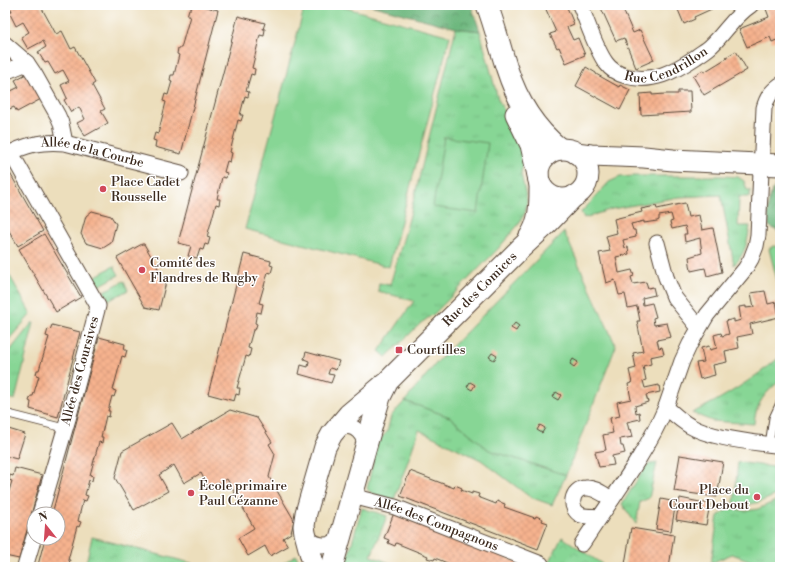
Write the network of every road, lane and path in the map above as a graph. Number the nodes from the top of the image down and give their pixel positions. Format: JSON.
{"nodes":[{"id":1,"x":487,"y":5,"type":"edge"},
{"id":2,"x":580,"y":5,"type":"edge"},
{"id":3,"x":751,"y":5,"type":"edge"},
{"id":4,"x":5,"y":44,"type":"edge"},
{"id":5,"x":27,"y":63,"type":"junction"},
{"id":6,"x":506,"y":68,"type":"junction"},
{"id":7,"x":5,"y":72,"type":"edge"},
{"id":8,"x":780,"y":85,"type":"edge"},
{"id":9,"x":65,"y":143,"type":"junction"},
{"id":10,"x":568,"y":151,"type":"junction"},
{"id":11,"x":8,"y":154,"type":"edge"},
{"id":12,"x":673,"y":160,"type":"junction"},
{"id":13,"x":771,"y":165,"type":"edge"},
{"id":14,"x":181,"y":173,"type":"dead end"},
{"id":15,"x":539,"y":179,"type":"junction"},
{"id":16,"x":580,"y":190,"type":"junction"},
{"id":17,"x":657,"y":243,"type":"dead end"},
{"id":18,"x":521,"y":248,"type":"junction"},
{"id":19,"x":699,"y":328,"type":"junction"},
{"id":20,"x":387,"y":382,"type":"junction"},
{"id":21,"x":780,"y":403,"type":"edge"},
{"id":22,"x":666,"y":407,"type":"junction"},
{"id":23,"x":5,"y":413,"type":"edge"},
{"id":24,"x":64,"y":428,"type":"junction"},
{"id":25,"x":332,"y":434,"type":"junction"},
{"id":26,"x":775,"y":445,"type":"edge"},
{"id":27,"x":366,"y":446,"type":"junction"},
{"id":28,"x":352,"y":496,"type":"junction"},
{"id":29,"x":612,"y":499,"type":"junction"},
{"id":30,"x":42,"y":506,"type":"edge"},
{"id":31,"x":600,"y":516,"type":"junction"},
{"id":32,"x":304,"y":526,"type":"junction"},
{"id":33,"x":341,"y":537,"type":"junction"},
{"id":34,"x":582,"y":544,"type":"dead end"},
{"id":35,"x":31,"y":546,"type":"edge"},
{"id":36,"x":541,"y":564,"type":"dead end"},
{"id":37,"x":25,"y":567,"type":"edge"},
{"id":38,"x":314,"y":567,"type":"edge"},
{"id":39,"x":332,"y":567,"type":"edge"}],
"edges":[{"from":1,"to":6,"type":"street"},
{"from":2,"to":3,"type":"street","name":"Rue Cendrillon"},
{"from":4,"to":5,"type":"street"},
{"from":5,"to":7,"type":"street"},
{"from":5,"to":9,"type":"street"},
{"from":6,"to":10,"type":"street"},
{"from":6,"to":15,"type":"street"},
{"from":8,"to":13,"type":"street"},
{"from":9,"to":11,"type":"street","name":"Allée de la Courbe"},
{"from":9,"to":14,"type":"street","name":"Allée de la Courbe"},
{"from":10,"to":12,"type":"street"},
{"from":10,"to":15,"type":"street"},
{"from":10,"to":16,"type":"street"},
{"from":11,"to":24,"type":"street","name":"Allée des Coursives"},
{"from":12,"to":13,"type":"street"},
{"from":12,"to":16,"type":"street","name":"Rue des Comices"},
{"from":13,"to":19,"type":"street"},
{"from":15,"to":16,"type":"street"},
{"from":15,"to":18,"type":"street","name":"Rue des Comices"},
{"from":16,"to":18,"type":"street","name":"Rue des Comices"},
{"from":17,"to":19,"type":"street"},
{"from":18,"to":20,"type":"street","name":"Rue des Comices"},
{"from":19,"to":22,"type":"street"},
{"from":20,"to":25,"type":"street","name":"Rue des Comices"},
{"from":20,"to":27,"type":"street","name":"Rue des Comices"},
{"from":21,"to":26,"type":"lane"},
{"from":22,"to":26,"type":"street"},
{"from":22,"to":29,"type":"street"},
{"from":23,"to":24,"type":"lane"},
{"from":24,"to":30,"type":"street","name":"Allée des Coursives"},
{"from":25,"to":27,"type":"street"},
{"from":25,"to":32,"type":"street","name":"Rue des Comices"},
{"from":27,"to":28,"type":"street","name":"Rue des Comices"},
{"from":28,"to":33,"type":"street","name":"Rue des Comices"},
{"from":28,"to":36,"type":"street","name":"Allée des Compagnons"},
{"from":29,"to":31,"type":"street"},
{"from":29,"to":31,"type":"street"},
{"from":31,"to":34,"type":"street"},
{"from":32,"to":33,"type":"street"},
{"from":32,"to":38,"type":"street","name":"Rue des Comices"},
{"from":33,"to":39,"type":"street","name":"Rue des Comices"},
{"from":35,"to":37,"type":"street"}]}
